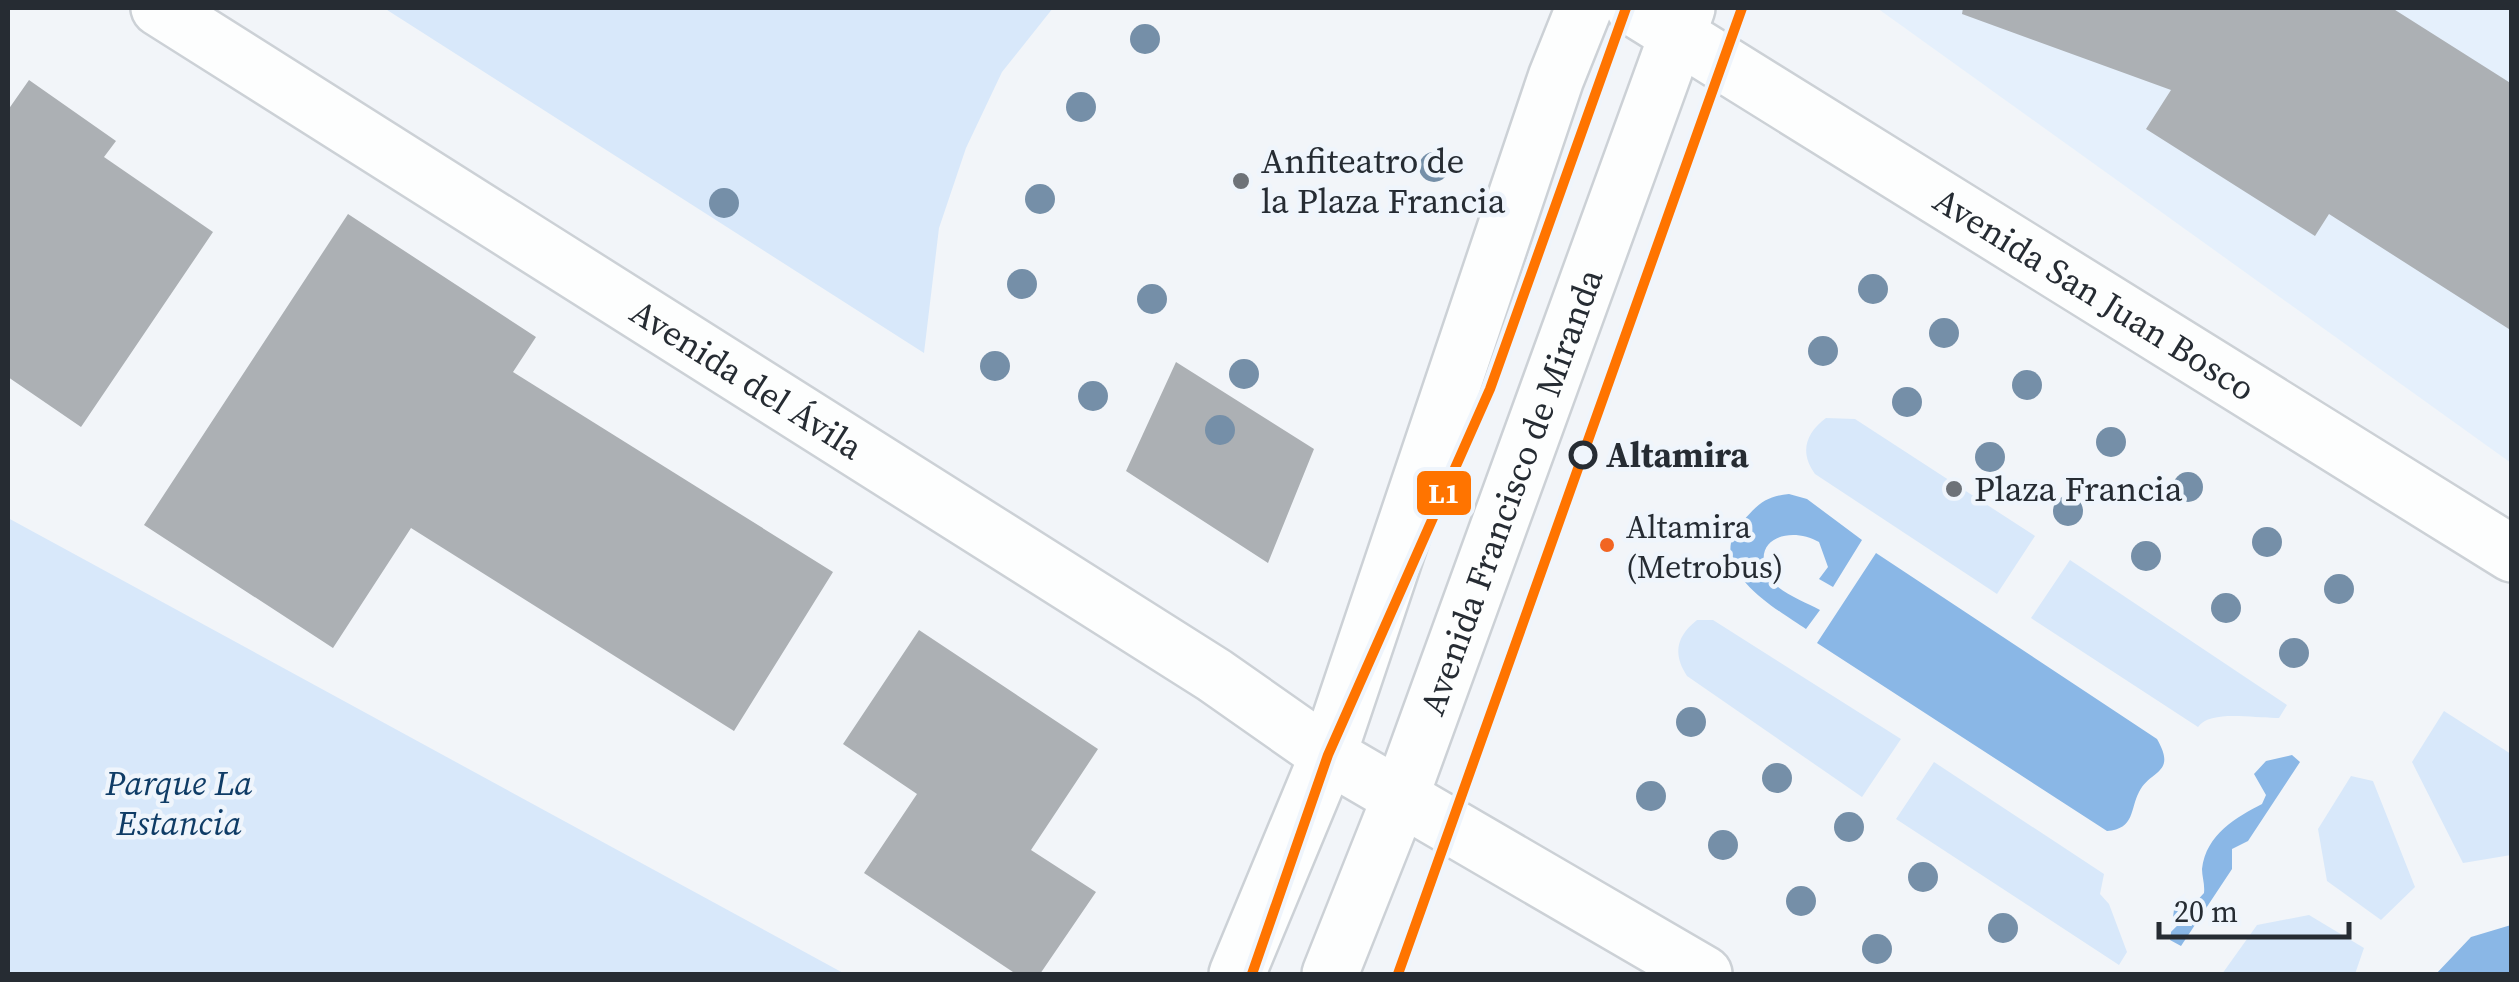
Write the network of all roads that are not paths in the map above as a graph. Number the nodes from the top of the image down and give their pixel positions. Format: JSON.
{"nodes":[{"id":1,"x":160,"y":8,"type":"edge"},
{"id":2,"x":1584,"y":8,"type":"edge"},
{"id":3,"x":1666,"y":16,"type":"edge"},
{"id":4,"x":2503,"y":543,"type":"edge"},
{"id":5,"x":1328,"y":755,"type":"junction"},
{"id":6,"x":1400,"y":798,"type":"junction"},
{"id":7,"x":1237,"y":974,"type":"edge"},
{"id":8,"x":1330,"y":974,"type":"edge"},
{"id":9,"x":1704,"y":974,"type":"edge"}],
"edges":[{"from":1,"to":5,"type":"main road","name":"Avenida del Ávila"},
{"from":2,"to":5,"type":"main road"},
{"from":3,"to":4,"type":"main road","name":"Avenida San Juan Bosco"},
{"from":3,"to":6,"type":"main road","name":"Avenida Francisco de Miranda"},
{"from":5,"to":6,"type":"main road","name":"Avenida del Ávila"},
{"from":5,"to":7,"type":"main road"},
{"from":6,"to":8,"type":"main road","name":"Avenida Francisco de Miranda"},
{"from":6,"to":9,"type":"main road","name":"Avenida del Ávila"}]}
